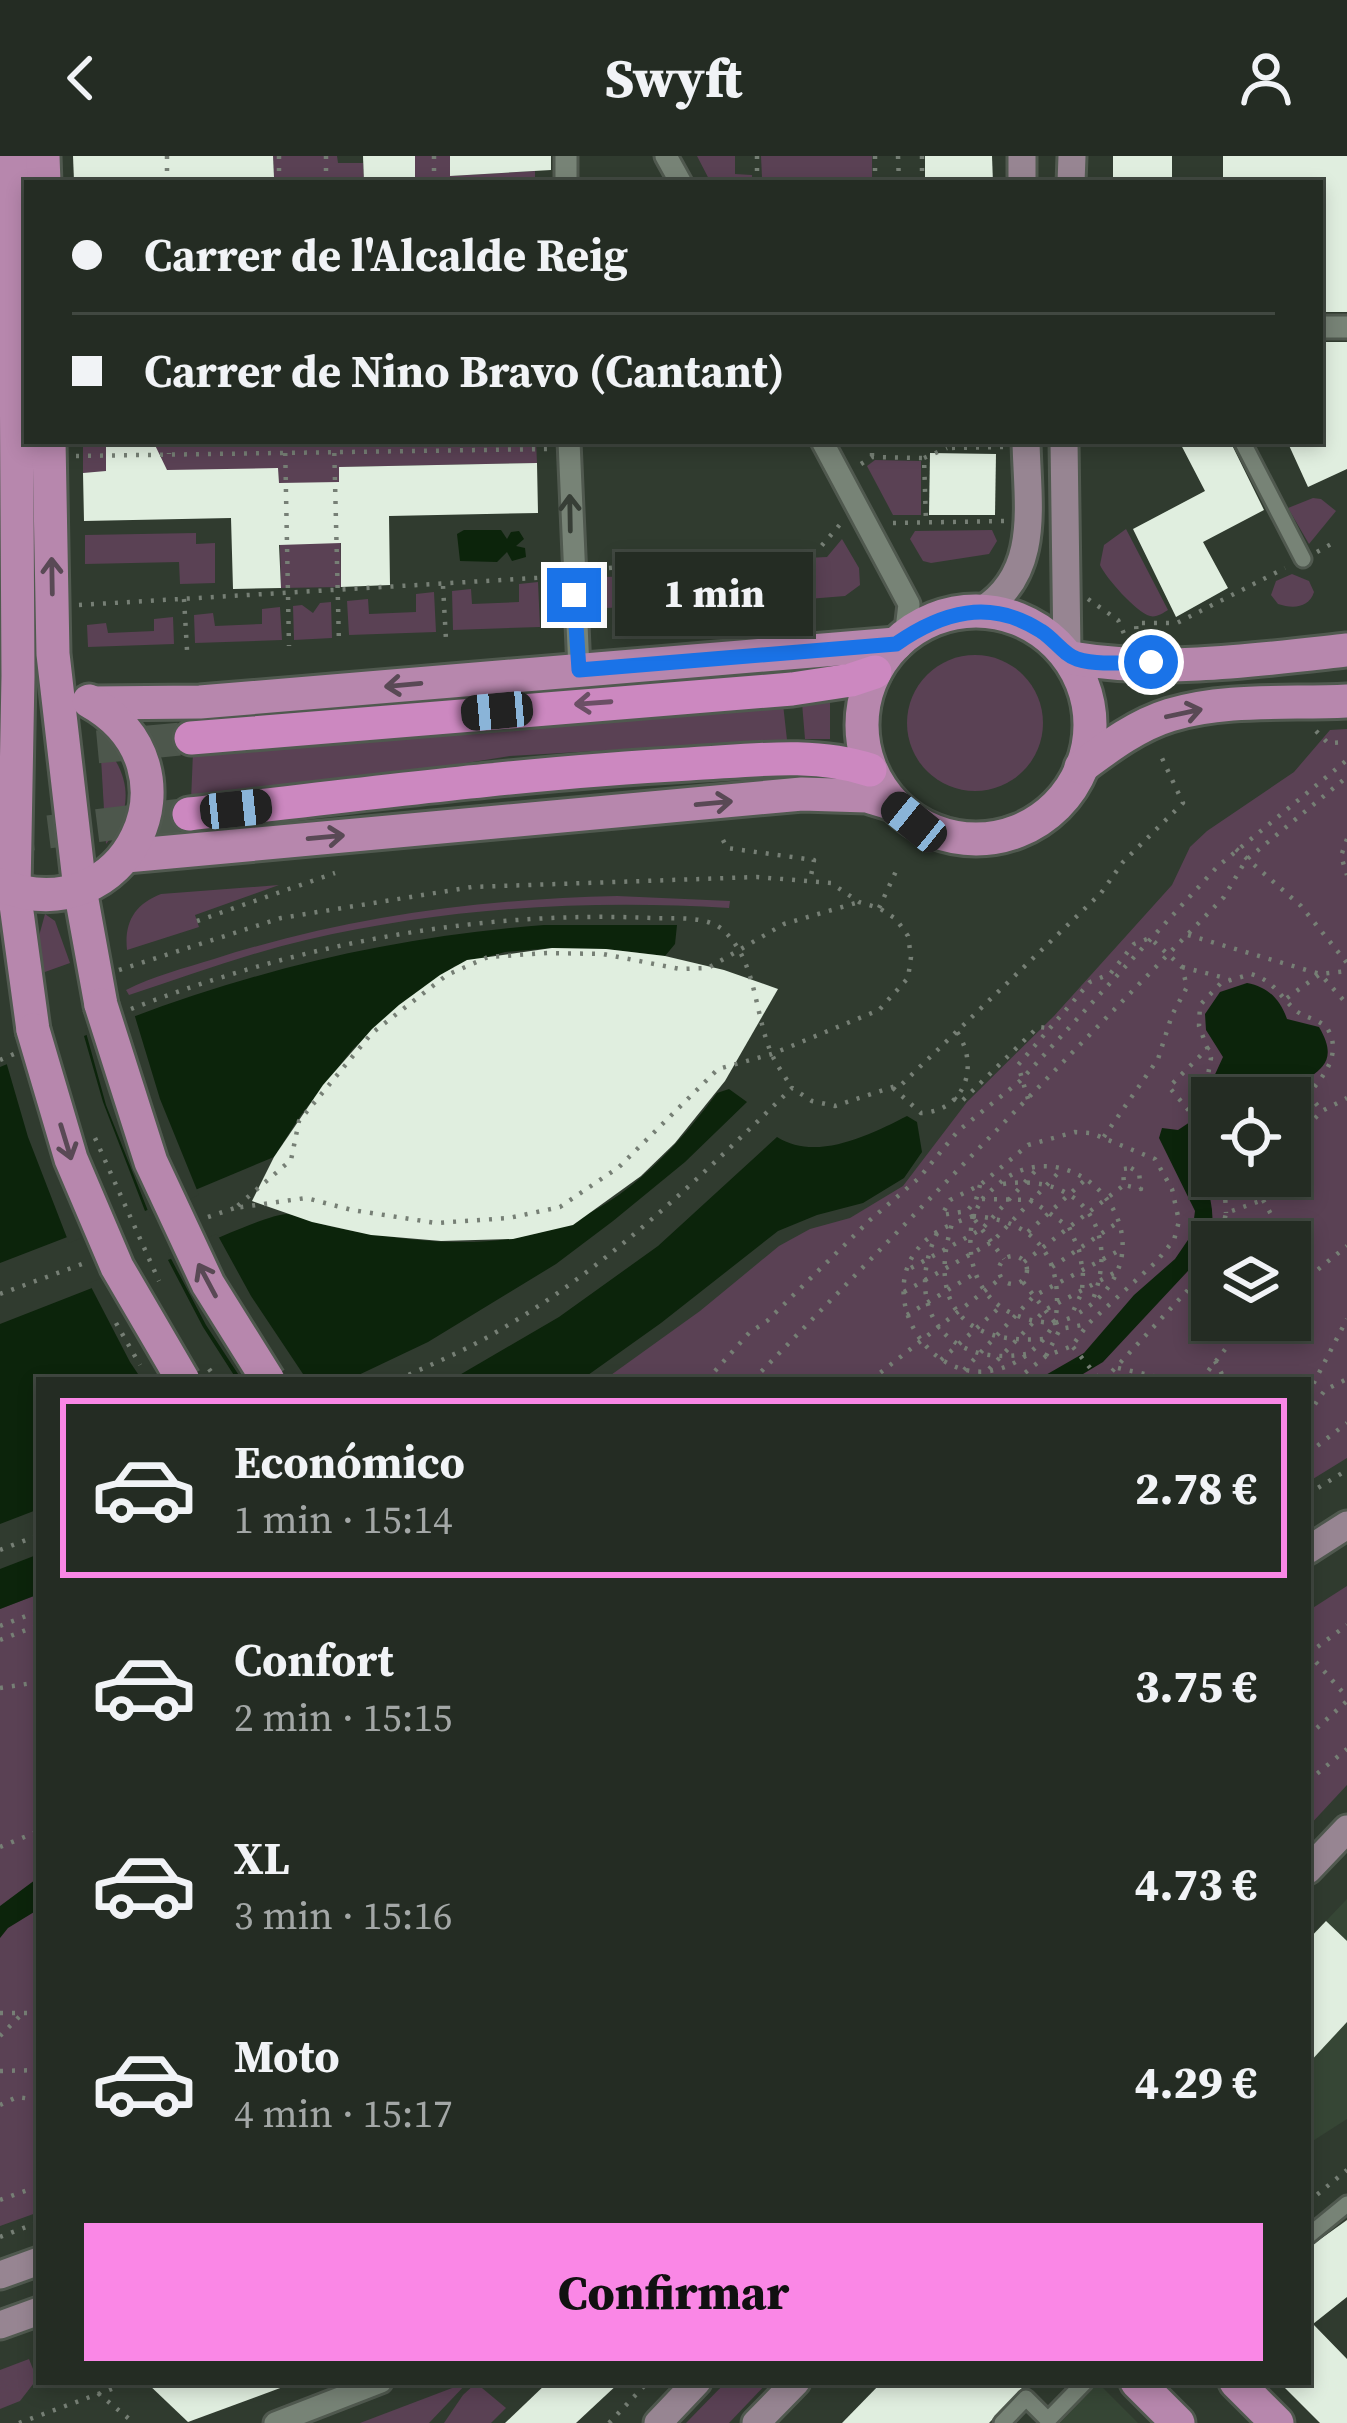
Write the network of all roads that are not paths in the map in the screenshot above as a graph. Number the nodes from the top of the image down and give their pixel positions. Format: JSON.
{"nodes":[{"id":1,"x":15,"y":156,"type":"edge"},
{"id":2,"x":824,"y":444,"type":"edge"},
{"id":3,"x":1015,"y":444,"type":"edge"},
{"id":4,"x":1064,"y":444,"type":"edge"},
{"id":5,"x":1244,"y":444,"type":"edge"},
{"id":6,"x":559,"y":445,"type":"edge"},
{"id":7,"x":63,"y":448,"type":"edge"},
{"id":8,"x":1304,"y":559,"type":"road end"},
{"id":9,"x":982,"y":610,"type":"junction"},
{"id":10,"x":900,"y":641,"type":"junction"},
{"id":11,"x":1347,"y":650,"type":"edge"},
{"id":12,"x":1069,"y":656,"type":"junction"},
{"id":13,"x":579,"y":670,"type":"junction"},
{"id":14,"x":875,"y":672,"type":"junction"},
{"id":15,"x":59,"y":692,"type":"junction"},
{"id":16,"x":8,"y":699,"type":"edge"},
{"id":17,"x":1347,"y":701,"type":"edge"},
{"id":18,"x":93,"y":703,"type":"junction"},
{"id":19,"x":191,"y":738,"type":"tunnel mouth"},
{"id":20,"x":1081,"y":767,"type":"junction"},
{"id":21,"x":870,"y":770,"type":"junction"},
{"id":22,"x":890,"y":803,"type":"junction"},
{"id":23,"x":189,"y":814,"type":"tunnel mouth"},
{"id":24,"x":126,"y":856,"type":"junction"},
{"id":25,"x":7,"y":888,"type":"edge"},
{"id":26,"x":80,"y":890,"type":"junction"},
{"id":27,"x":192,"y":1367,"type":"edge"},
{"id":28,"x":266,"y":1377,"type":"edge"},
{"id":29,"x":1347,"y":1525,"type":"edge"},
{"id":30,"x":1311,"y":1548,"type":"edge"},
{"id":31,"x":1347,"y":1829,"type":"edge"},
{"id":32,"x":1311,"y":1867,"type":"edge"},
{"id":33,"x":1347,"y":2204,"type":"edge"},
{"id":34,"x":1311,"y":2234,"type":"edge"},
{"id":35,"x":36,"y":2262,"type":"edge"},
{"id":36,"x":0,"y":2276,"type":"edge"},
{"id":37,"x":36,"y":2312,"type":"edge"},
{"id":38,"x":0,"y":2325,"type":"edge"},
{"id":39,"x":373,"y":2385,"type":"edge"},
{"id":40,"x":694,"y":2385,"type":"edge"},
{"id":41,"x":793,"y":2385,"type":"edge"},
{"id":42,"x":1082,"y":2385,"type":"edge"},
{"id":43,"x":1140,"y":2385,"type":"edge"},
{"id":44,"x":1240,"y":2385,"type":"edge"},
{"id":45,"x":275,"y":2423,"type":"edge"},
{"id":46,"x":658,"y":2423,"type":"edge"},
{"id":47,"x":757,"y":2423,"type":"edge"},
{"id":48,"x":1002,"y":2423,"type":"edge"},
{"id":49,"x":1178,"y":2423,"type":"edge"},
{"id":50,"x":1277,"y":2423,"type":"edge"}],
"edges":[{"from":1,"to":16,"type":"main road"},
{"from":2,"to":10,"type":"street"},
{"from":3,"to":9,"type":"main road"},
{"from":4,"to":12,"type":"main road"},
{"from":5,"to":8,"type":"street"},
{"from":13,"to":6,"type":"street","one_way":true},
{"from":15,"to":7,"type":"main road","one_way":true},
{"from":9,"to":10,"type":"main road"},
{"from":9,"to":12,"type":"main road"},
{"from":10,"to":13,"type":"main road"},
{"from":10,"to":14,"type":"main road"},
{"from":11,"to":12,"type":"main road"},
{"from":12,"to":20,"type":"main road"},
{"from":13,"to":18,"type":"main road","one_way":true},
{"from":14,"to":19,"type":"highway","one_way":true},
{"from":14,"to":21,"type":"main road"},
{"from":15,"to":16,"type":"main road"},
{"from":15,"to":18,"type":"main road"},
{"from":15,"to":26,"type":"main road"},
{"from":16,"to":25,"type":"main road"},
{"from":20,"to":17,"type":"main road","one_way":true},
{"from":18,"to":24,"type":"main road"},
{"from":20,"to":22,"type":"main road"},
{"from":21,"to":22,"type":"main road"},
{"from":21,"to":23,"type":"highway"},
{"from":24,"to":22,"type":"main road","one_way":true},
{"from":24,"to":26,"type":"main road"},
{"from":25,"to":26,"type":"main road"},
{"from":25,"to":27,"type":"main road","one_way":true,"bridge":true},
{"from":28,"to":26,"type":"main road","one_way":true,"bridge":true},
{"from":29,"to":30,"type":"main road"},
{"from":31,"to":32,"type":"main road"},
{"from":33,"to":34,"type":"street"},
{"from":35,"to":36,"type":"main road"},
{"from":37,"to":38,"type":"main road"},
{"from":39,"to":45,"type":"street"},
{"from":40,"to":46,"type":"main road"},
{"from":41,"to":47,"type":"main road"},
{"from":42,"to":48,"type":"street"},
{"from":43,"to":49,"type":"main road"},
{"from":44,"to":50,"type":"main road"}]}
